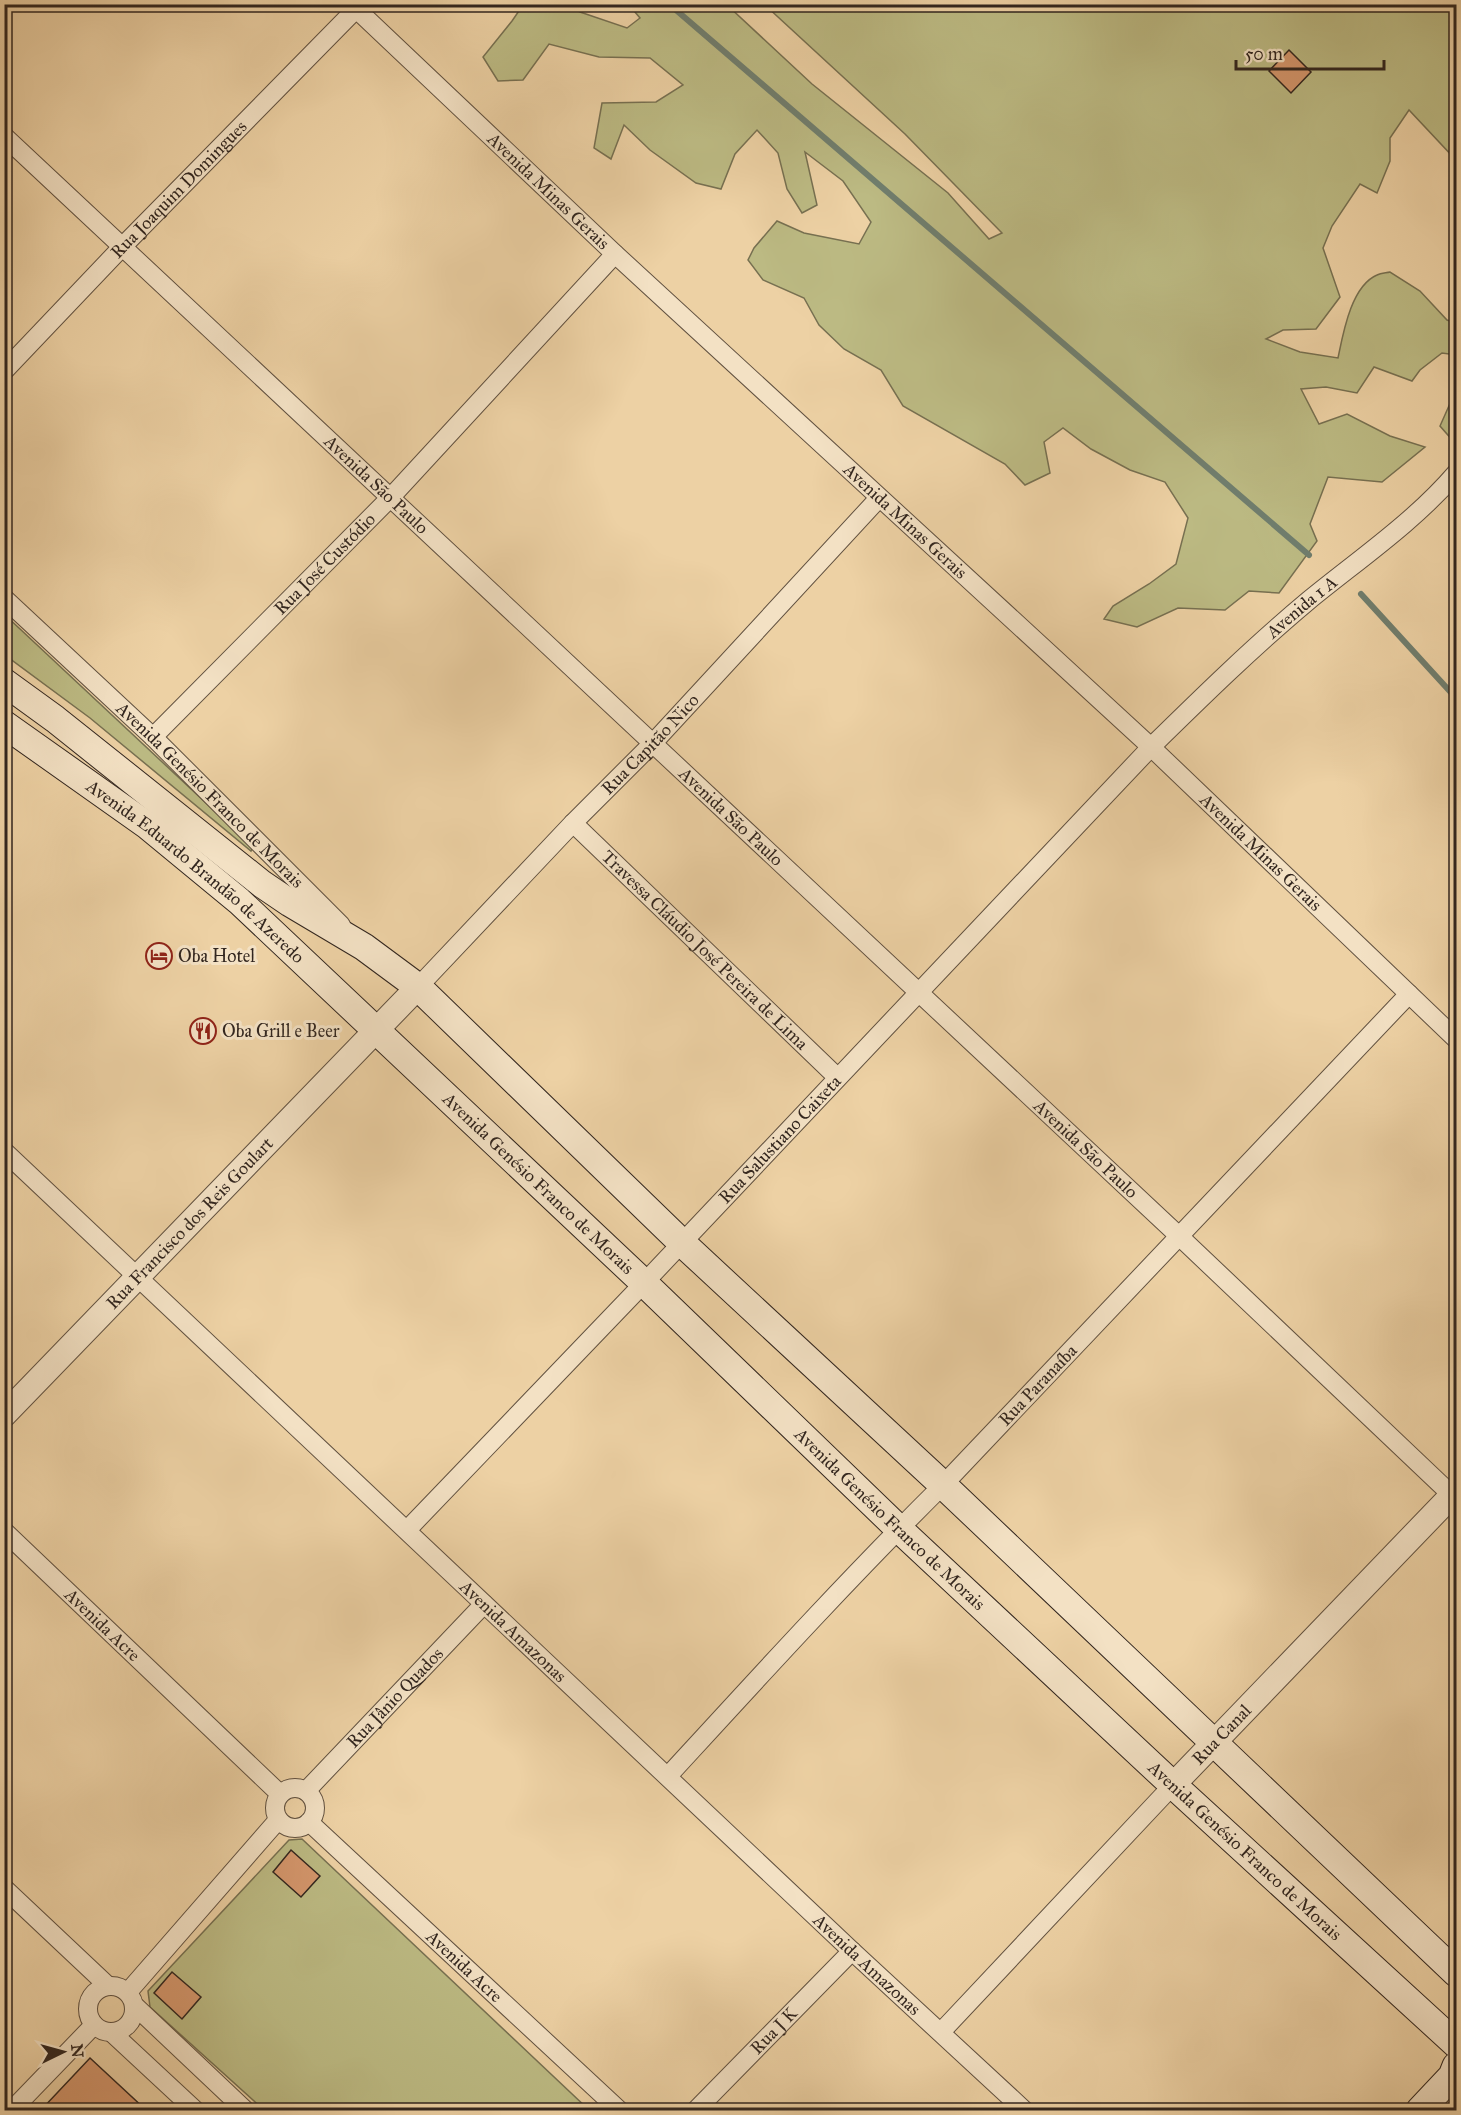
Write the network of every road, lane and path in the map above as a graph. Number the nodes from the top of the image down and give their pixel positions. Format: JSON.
{"nodes":[{"id":1,"x":353,"y":7,"type":"edge"},
{"id":2,"x":4,"y":136,"type":"edge"},
{"id":3,"x":123,"y":246,"type":"junction"},
{"id":4,"x":615,"y":254,"type":"junction"},
{"id":5,"x":4,"y":371,"type":"edge"},
{"id":6,"x":1456,"y":473,"type":"edge"},
{"id":7,"x":391,"y":497,"type":"junction"},
{"id":8,"x":879,"y":498,"type":"junction"},
{"id":9,"x":4,"y":598,"type":"edge"},
{"id":10,"x":8,"y":691,"type":"edge"},
{"id":11,"x":4,"y":724,"type":"edge"},
{"id":12,"x":153,"y":737,"type":"junction"},
{"id":13,"x":653,"y":743,"type":"junction"},
{"id":14,"x":1151,"y":747,"type":"junction"},
{"id":15,"x":573,"y":823,"type":"junction"},
{"id":16,"x":364,"y":947,"type":"junction"},
{"id":17,"x":418,"y":987,"type":"junction"},
{"id":18,"x":917,"y":992,"type":"junction"},
{"id":19,"x":1409,"y":994,"type":"junction"},
{"id":20,"x":375,"y":1030,"type":"junction"},
{"id":21,"x":1456,"y":1039,"type":"edge"},
{"id":22,"x":837,"y":1077,"type":"junction"},
{"id":23,"x":4,"y":1151,"type":"edge"},
{"id":24,"x":1179,"y":1236,"type":"junction"},
{"id":25,"x":681,"y":1242,"type":"junction"},
{"id":26,"x":139,"y":1276,"type":"junction"},
{"id":27,"x":644,"y":1283,"type":"junction"},
{"id":28,"x":4,"y":1415,"type":"edge"},
{"id":29,"x":943,"y":1485,"type":"junction"},
{"id":30,"x":1455,"y":1495,"type":"edge"},
{"id":31,"x":899,"y":1529,"type":"junction"},
{"id":32,"x":407,"y":1530,"type":"junction"},
{"id":33,"x":4,"y":1531,"type":"edge"},
{"id":34,"x":484,"y":1604,"type":"junction"},
{"id":35,"x":1214,"y":1742,"type":"junction"},
{"id":36,"x":668,"y":1776,"type":"junction"},
{"id":37,"x":1173,"y":1785,"type":"junction"},
{"id":38,"x":306,"y":1791,"type":"junction"},
{"id":39,"x":280,"y":1794,"type":"junction"},
{"id":40,"x":278,"y":1820,"type":"junction"},
{"id":41,"x":309,"y":1822,"type":"junction"},
{"id":42,"x":4,"y":1888,"type":"edge"},
{"id":43,"x":852,"y":1951,"type":"junction"},
{"id":44,"x":1456,"y":1973,"type":"edge"},
{"id":45,"x":107,"y":1985,"type":"junction"},
{"id":46,"x":131,"y":1998,"type":"junction"},
{"id":47,"x":102,"y":2029,"type":"junction"},
{"id":48,"x":941,"y":2031,"type":"junction"},
{"id":49,"x":1456,"y":2044,"type":"edge"},
{"id":50,"x":1455,"y":2072,"type":"edge"},
{"id":51,"x":12,"y":2110,"type":"edge"},
{"id":52,"x":195,"y":2110,"type":"edge"},
{"id":53,"x":245,"y":2110,"type":"edge"},
{"id":54,"x":619,"y":2110,"type":"edge"},
{"id":55,"x":696,"y":2110,"type":"edge"},
{"id":56,"x":1024,"y":2110,"type":"edge"},
{"id":57,"x":1420,"y":2110,"type":"edge"}],
"edges":[{"from":1,"to":3,"type":"street","name":"Rua Joaquim Domingues"},
{"from":1,"to":4,"type":"street","name":"Avenida Minas Gerais"},
{"from":2,"to":3,"type":"street","name":"Avenida São Paulo"},
{"from":3,"to":5,"type":"street","name":"Rua Joaquim Domingues"},
{"from":3,"to":7,"type":"street","name":"Avenida São Paulo"},
{"from":4,"to":7,"type":"street","name":"Rua José Custódio"},
{"from":4,"to":8,"type":"street","name":"Avenida Minas Gerais"},
{"from":6,"to":14,"type":"street","name":"Avenida 1 A"},
{"from":7,"to":12,"type":"street","name":"Rua José Custódio"},
{"from":7,"to":13,"type":"street","name":"Avenida São Paulo"},
{"from":8,"to":13,"type":"street","name":"Rua Capitão Nico"},
{"from":8,"to":14,"type":"street","name":"Avenida Minas Gerais"},
{"from":9,"to":12,"type":"street","name":"Avenida Genésio Franco de Morais"},
{"from":10,"to":16,"type":"main road","name":"Avenida Eduardo Brandão de Azeredo"},
{"from":11,"to":20,"type":"main road","name":"Avenida Eduardo Brandão de Azeredo"},
{"from":12,"to":16,"type":"street","name":"Avenida Genésio Franco de Morais"},
{"from":13,"to":15,"type":"street","name":"Rua Capitão Nico"},
{"from":13,"to":18,"type":"street","name":"Avenida São Paulo"},
{"from":14,"to":18,"type":"street","name":"Rua Salustiano Caixeta"},
{"from":14,"to":19,"type":"street","name":"Avenida Minas Gerais"},
{"from":15,"to":17,"type":"street","name":"Rua Capitão Nico"},
{"from":15,"to":22,"type":"street","name":"Travessa Cláudio José Pereira de Lima"},
{"from":16,"to":17,"type":"main road","name":"Avenida Genésio Franco de Morais"},
{"from":17,"to":20,"type":"street"},
{"from":17,"to":25,"type":"main road","name":"Avenida Genésio Franco de Morais"},
{"from":18,"to":22,"type":"street","name":"Rua Salustiano Caixeta"},
{"from":18,"to":24,"type":"street","name":"Avenida São Paulo"},
{"from":19,"to":21,"type":"street","name":"Avenida Minas Gerais"},
{"from":19,"to":24,"type":"street","name":"Rua Paranaíba"},
{"from":20,"to":26,"type":"street","name":"Rua Francisco dos Reis Goulart"},
{"from":20,"to":27,"type":"main road","name":"Avenida Genésio Franco de Morais"},
{"from":22,"to":25,"type":"street","name":"Rua Salustiano Caixeta"},
{"from":23,"to":26,"type":"street","name":"Avenida Amazonas"},
{"from":24,"to":29,"type":"street","name":"Rua Paranaíba"},
{"from":24,"to":30,"type":"street","name":"Avenida São Paulo"},
{"from":25,"to":27,"type":"street","name":"Rua Salustiano Caixeta"},
{"from":25,"to":29,"type":"main road","name":"Avenida Genésio Franco de Morais"},
{"from":26,"to":28,"type":"street","name":"Rua Francisco dos Reis Goulart"},
{"from":26,"to":32,"type":"street","name":"Avenida Amazonas"},
{"from":27,"to":31,"type":"main road","name":"Avenida Genésio Franco de Morais"},
{"from":27,"to":32,"type":"street","name":"Rua Salustiano Caixeta"},
{"from":29,"to":31,"type":"street","name":"Rua Paranaíba"},
{"from":29,"to":35,"type":"main road","name":"Avenida Genésio Franco de Morais"},
{"from":30,"to":35,"type":"street","name":"Rua Canal"},
{"from":31,"to":36,"type":"street","name":"Rua Paranaíba"},
{"from":31,"to":37,"type":"main road","name":"Avenida Genésio Franco de Morais"},
{"from":32,"to":34,"type":"street","name":"Avenida Amazonas"},
{"from":33,"to":39,"type":"street","name":"Avenida Acre"},
{"from":34,"to":36,"type":"street","name":"Avenida Amazonas"},
{"from":34,"to":38,"type":"street","name":"Rua Jânio Quados"},
{"from":35,"to":37,"type":"street","name":"Rua Canal"},
{"from":35,"to":44,"type":"main road","name":"Avenida Genésio Franco de Morais"},
{"from":36,"to":43,"type":"street","name":"Avenida Amazonas"},
{"from":37,"to":48,"type":"street","name":"Rua Canal"},
{"from":37,"to":49,"type":"main road","name":"Avenida Genésio Franco de Morais"},
{"from":38,"to":39,"type":"street"},
{"from":38,"to":41,"type":"street"},
{"from":39,"to":40,"type":"street"},
{"from":40,"to":41,"type":"street"},
{"from":40,"to":46,"type":"street"},
{"from":41,"to":54,"type":"street","name":"Avenida Acre"},
{"from":42,"to":45,"type":"street"},
{"from":43,"to":48,"type":"street","name":"Avenida Amazonas"},
{"from":43,"to":55,"type":"street","name":"Rua J K"},
{"from":45,"to":46,"type":"street"},
{"from":45,"to":47,"type":"street"},
{"from":46,"to":47,"type":"street"},
{"from":46,"to":53,"type":"street"},
{"from":47,"to":51,"type":"street"},
{"from":47,"to":52,"type":"street"},
{"from":48,"to":56,"type":"street","name":"Avenida Amazonas"},
{"from":50,"to":57,"type":"main road"}]}
